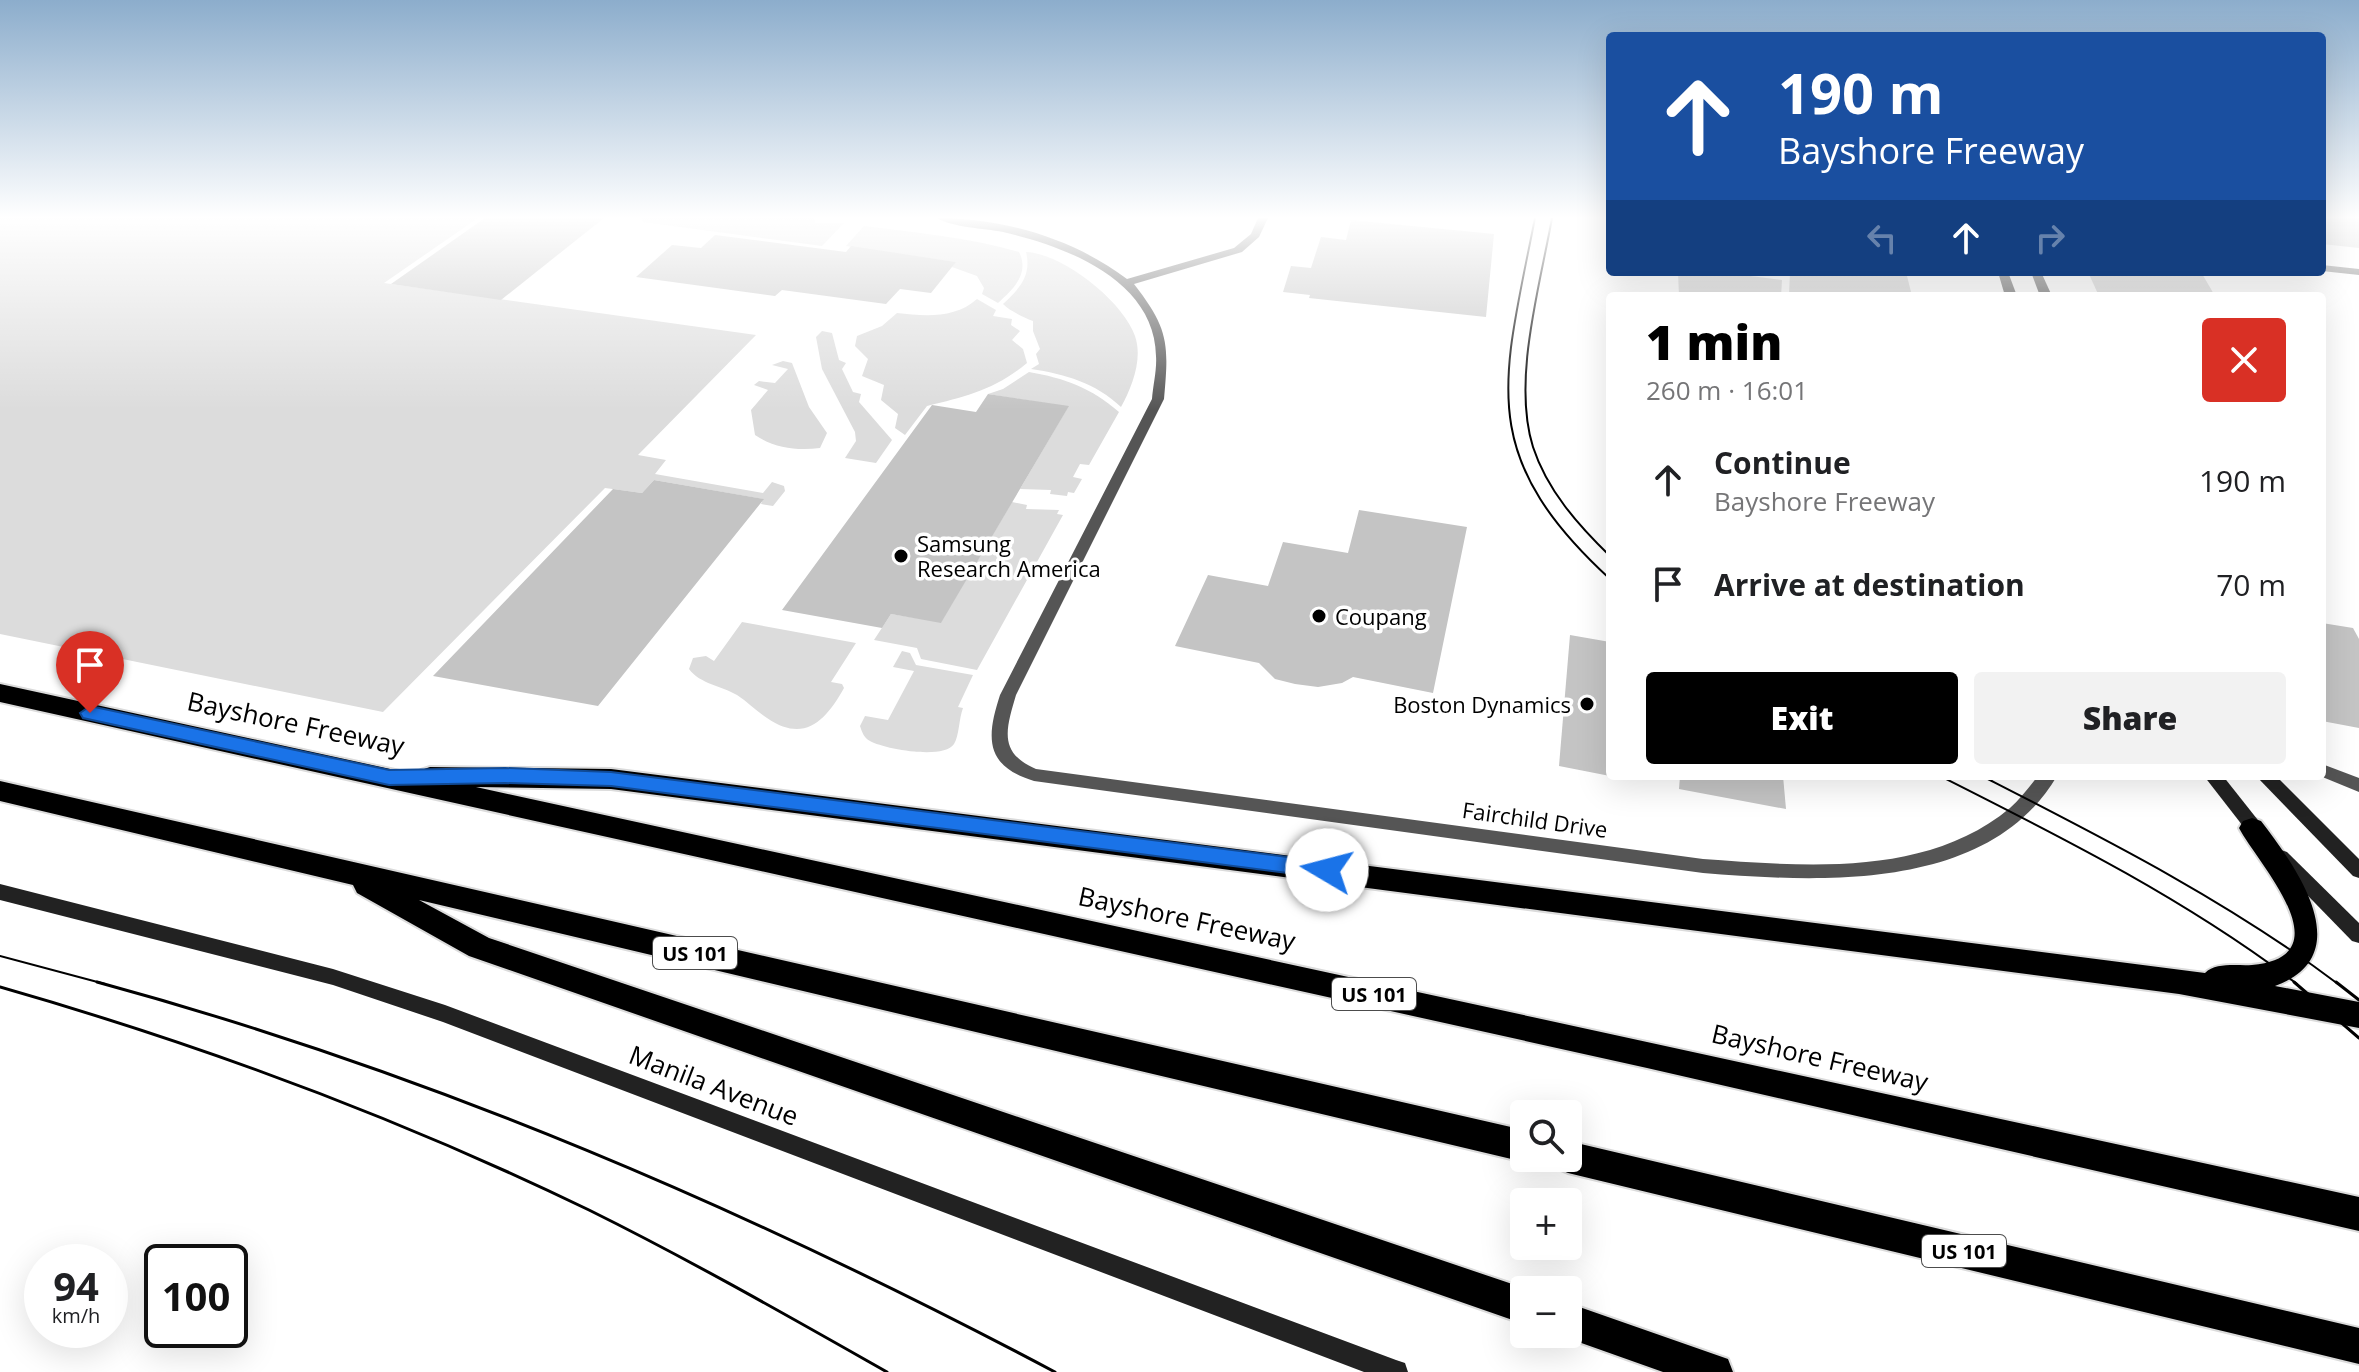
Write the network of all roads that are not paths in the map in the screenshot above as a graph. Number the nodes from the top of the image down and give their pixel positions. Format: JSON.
{"nodes":[{"id":1,"x":1130,"y":282,"type":"edge"},
{"id":2,"x":0,"y":693,"type":"edge"},
{"id":3,"x":2326,"y":772,"type":"edge"},
{"id":4,"x":389,"y":778,"type":"junction"},
{"id":5,"x":2045,"y":780,"type":"edge"},
{"id":6,"x":2216,"y":780,"type":"edge"},
{"id":7,"x":2269,"y":780,"type":"edge"},
{"id":8,"x":2359,"y":785,"type":"edge"},
{"id":9,"x":0,"y":791,"type":"edge"},
{"id":10,"x":2252,"y":828,"type":"junction"},
{"id":11,"x":341,"y":870,"type":"junction"},
{"id":12,"x":2359,"y":871,"type":"edge"},
{"id":13,"x":0,"y":892,"type":"edge"},
{"id":14,"x":2359,"y":935,"type":"edge"},
{"id":15,"x":2179,"y":981,"type":"junction"},
{"id":16,"x":2359,"y":1015,"type":"edge"},
{"id":17,"x":1510,"y":1143,"type":"edge"},
{"id":18,"x":1582,"y":1160,"type":"edge"},
{"id":19,"x":2359,"y":1214,"type":"edge"},
{"id":20,"x":1510,"y":1301,"type":"edge"},
{"id":21,"x":1582,"y":1326,"type":"edge"},
{"id":22,"x":2359,"y":1346,"type":"edge"},
{"id":23,"x":1396,"y":1372,"type":"edge"},
{"id":24,"x":1715,"y":1372,"type":"edge"}],
"edges":[{"from":1,"to":5,"type":"street","name":"Fairchild Drive"},
{"from":2,"to":4,"type":"highway","name":"Bayshore Freeway","number":"US 101"},
{"from":3,"to":8,"type":"street"},
{"from":4,"to":15,"type":"highway"},
{"from":4,"to":19,"type":"highway","name":"Bayshore Freeway","number":"US 101"},
{"from":6,"to":10,"type":"main road"},
{"from":7,"to":12,"type":"main road"},
{"from":9,"to":11,"type":"highway","number":"US 101"},
{"from":10,"to":14,"type":"main road"},
{"from":10,"to":15,"type":"highway"},
{"from":11,"to":17,"type":"highway","number":"US 101"},
{"from":11,"to":20,"type":"highway"},
{"from":13,"to":23,"type":"main road","name":"Manila Avenue"},
{"from":15,"to":16,"type":"highway"},
{"from":18,"to":22,"type":"highway","number":"US 101"},
{"from":21,"to":24,"type":"highway"}]}
